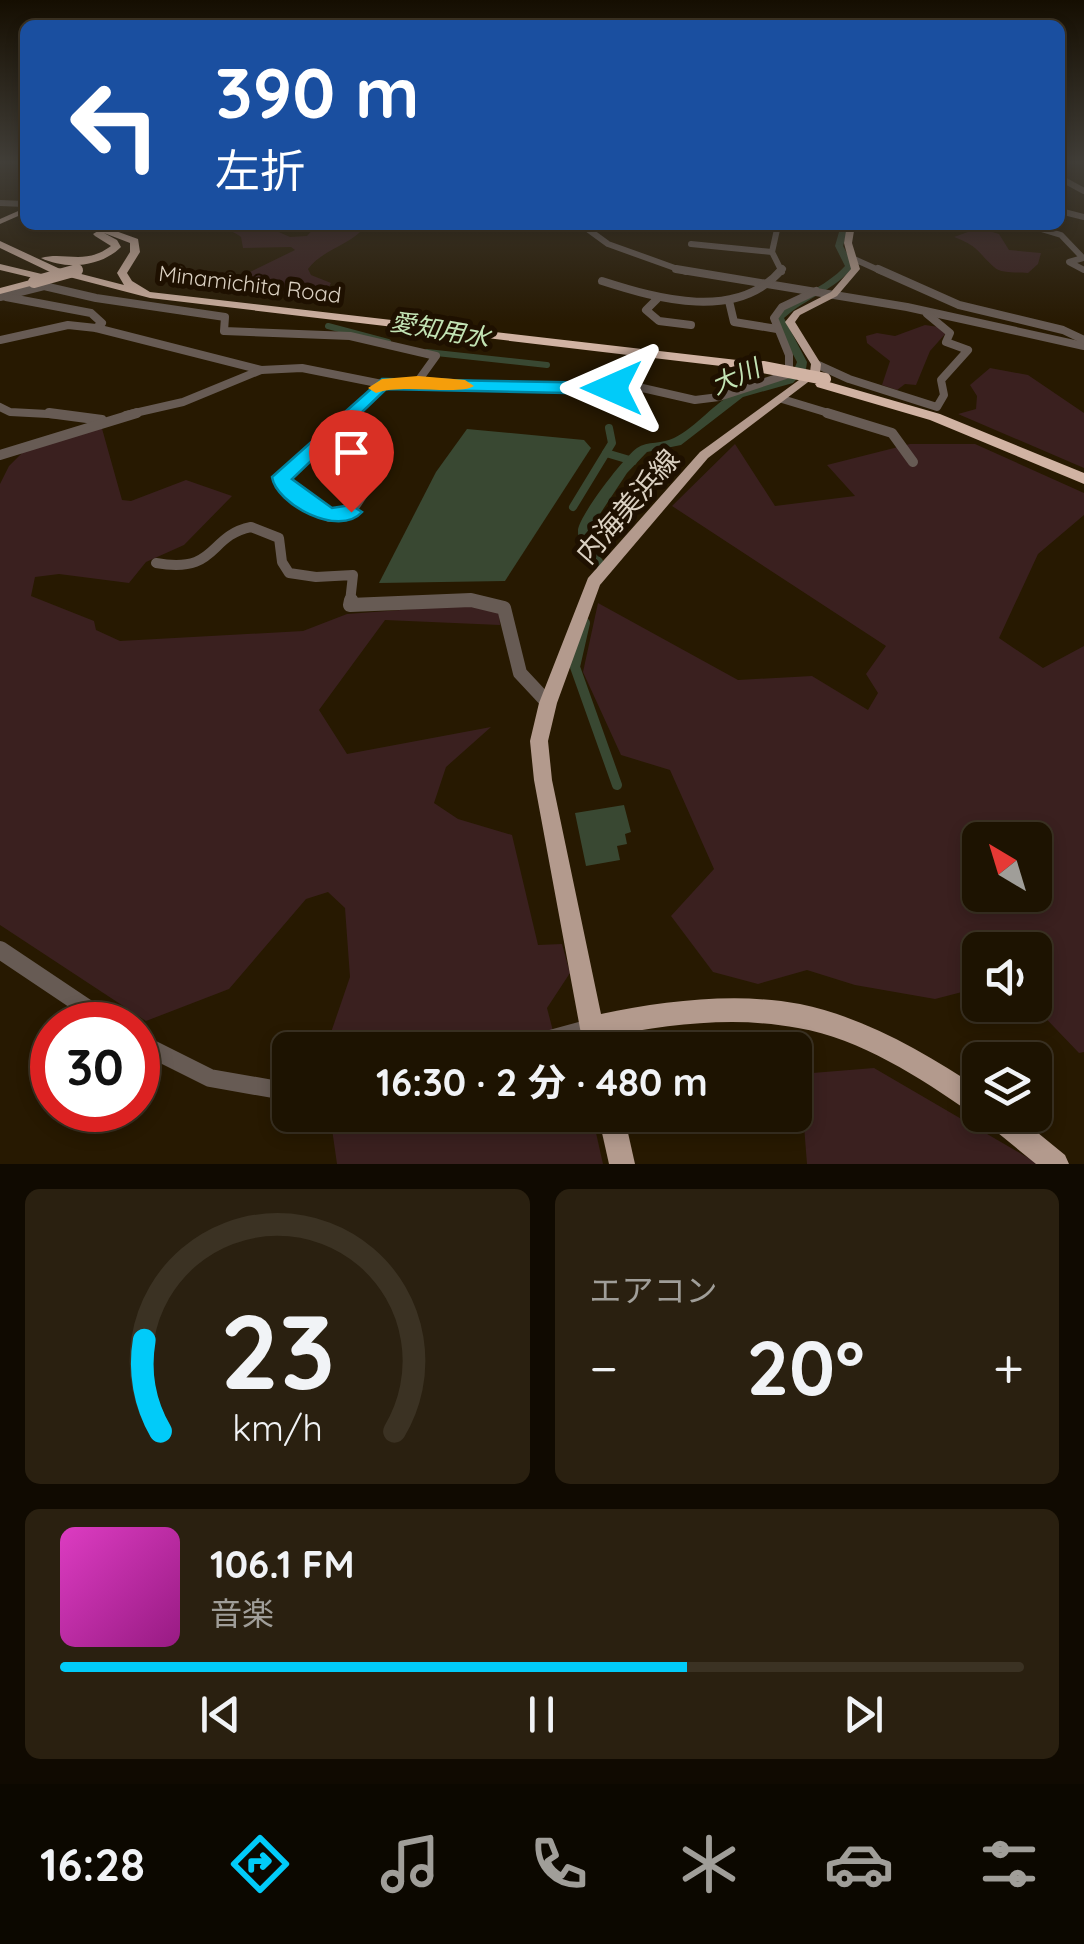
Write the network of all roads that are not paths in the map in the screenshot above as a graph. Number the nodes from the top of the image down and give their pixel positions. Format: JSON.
{"nodes":[{"id":1,"x":96,"y":230,"type":"edge"},
{"id":2,"x":101,"y":230,"type":"edge"},
{"id":3,"x":588,"y":230,"type":"edge"},
{"id":4,"x":777,"y":230,"type":"edge"},
{"id":5,"x":851,"y":230,"type":"edge"},
{"id":6,"x":1044,"y":230,"type":"edge"},
{"id":7,"x":114,"y":236,"type":"junction"},
{"id":8,"x":0,"y":244,"type":"edge"},
{"id":9,"x":690,"y":244,"type":"dead end"},
{"id":10,"x":772,"y":252,"type":"junction"},
{"id":11,"x":854,"y":259,"type":"junction"},
{"id":12,"x":0,"y":267,"type":"edge"},
{"id":13,"x":1084,"y":270,"type":"edge"},
{"id":14,"x":602,"y":281,"type":"dead end"},
{"id":15,"x":766,"y":283,"type":"junction"},
{"id":16,"x":100,"y":290,"type":"junction"},
{"id":17,"x":824,"y":292,"type":"junction"},
{"id":18,"x":0,"y":294,"type":"edge"},
{"id":19,"x":657,"y":299,"type":"junction"},
{"id":20,"x":729,"y":301,"type":"junction"},
{"id":21,"x":247,"y":308,"type":"junction"},
{"id":22,"x":922,"y":310,"type":"junction"},
{"id":23,"x":691,"y":325,"type":"dead end"},
{"id":24,"x":96,"y":328,"type":"junction"},
{"id":25,"x":777,"y":329,"type":"junction"},
{"id":26,"x":0,"y":340,"type":"edge"},
{"id":27,"x":1082,"y":344,"type":"edge"},
{"id":28,"x":261,"y":370,"type":"junction"},
{"id":29,"x":763,"y":370,"type":"junction"},
{"id":30,"x":821,"y":375,"type":"junction"},
{"id":31,"x":418,"y":382,"type":"junction"},
{"id":32,"x":382,"y":384,"type":"junction"},
{"id":33,"x":782,"y":398,"type":"junction"},
{"id":34,"x":0,"y":407,"type":"edge"},
{"id":35,"x":106,"y":420,"type":"junction"},
{"id":36,"x":0,"y":455,"type":"edge"},
{"id":37,"x":912,"y":462,"type":"dead end"},
{"id":38,"x":371,"y":467,"type":"dead end"},
{"id":39,"x":1084,"y":476,"type":"edge"},
{"id":40,"x":156,"y":563,"type":"dead end"},
{"id":41,"x":548,"y":703,"type":"junction"},
{"id":42,"x":0,"y":950,"type":"edge"},
{"id":43,"x":78,"y":1002,"type":"edge"},
{"id":44,"x":592,"y":1032,"type":"edge"},
{"id":45,"x":609,"y":1032,"type":"edge"},
{"id":46,"x":160,"y":1055,"type":"edge"},
{"id":47,"x":272,"y":1091,"type":"edge"},
{"id":48,"x":962,"y":1093,"type":"edge"},
{"id":49,"x":614,"y":1132,"type":"edge"},
{"id":50,"x":1017,"y":1132,"type":"edge"},
{"id":51,"x":622,"y":1164,"type":"edge"},
{"id":52,"x":1056,"y":1164,"type":"edge"}],
"edges":[{"from":1,"to":7,"type":"highway"},
{"from":2,"to":7,"type":"highway"},
{"from":3,"to":15,"type":"street"},
{"from":4,"to":10,"type":"street"},
{"from":5,"to":11,"type":"main road"},
{"from":6,"to":13,"type":"street"},
{"from":7,"to":8,"type":"highway"},
{"from":7,"to":18,"type":"highway","bridge":true},
{"from":7,"to":21,"type":"highway"},
{"from":8,"to":16,"type":"highway","name":"Minamichita Road"},
{"from":8,"to":21,"type":"highway","name":"Minamichita Road"},
{"from":9,"to":10,"type":"street"},
{"from":10,"to":15,"type":"street"},
{"from":11,"to":17,"type":"main road"},
{"from":11,"to":27,"type":"street"},
{"from":12,"to":16,"type":"highway"},
{"from":14,"to":19,"type":"street"},
{"from":15,"to":17,"type":"street"},
{"from":15,"to":20,"type":"street"},
{"from":16,"to":29,"type":"highway","name":"Minamichita Road"},
{"from":17,"to":22,"type":"street"},
{"from":17,"to":25,"type":"street"},
{"from":17,"to":30,"type":"main road"},
{"from":18,"to":24,"type":"street"},
{"from":18,"to":31,"type":"street"},
{"from":19,"to":20,"type":"street"},
{"from":19,"to":23,"type":"street"},
{"from":20,"to":25,"type":"street"},
{"from":21,"to":29,"type":"highway","name":"Minamichita Road"},
{"from":22,"to":27,"type":"street"},
{"from":22,"to":30,"type":"street"},
{"from":24,"to":26,"type":"street"},
{"from":24,"to":28,"type":"street"},
{"from":25,"to":31,"type":"street"},
{"from":28,"to":32,"type":"street"},
{"from":28,"to":35,"type":"street"},
{"from":29,"to":30,"type":"highway","name":"Minamichita Road","bridge":true},
{"from":30,"to":33,"type":"main road","name":"内海美浜線"},
{"from":30,"to":39,"type":"highway","name":"Minamichita Road"},
{"from":31,"to":32,"type":"street"},
{"from":32,"to":38,"type":"street"},
{"from":33,"to":37,"type":"street"},
{"from":33,"to":41,"type":"main road","name":"内海美浜線"},
{"from":34,"to":35,"type":"street"},
{"from":35,"to":36,"type":"street"},
{"from":40,"to":41,"type":"street"},
{"from":41,"to":44,"type":"main road","name":"内海美浜線"},
{"from":42,"to":43,"type":"street"},
{"from":45,"to":48,"type":"main road"},
{"from":46,"to":47,"type":"street"},
{"from":49,"to":51,"type":"main road"},
{"from":50,"to":52,"type":"main road"}]}
